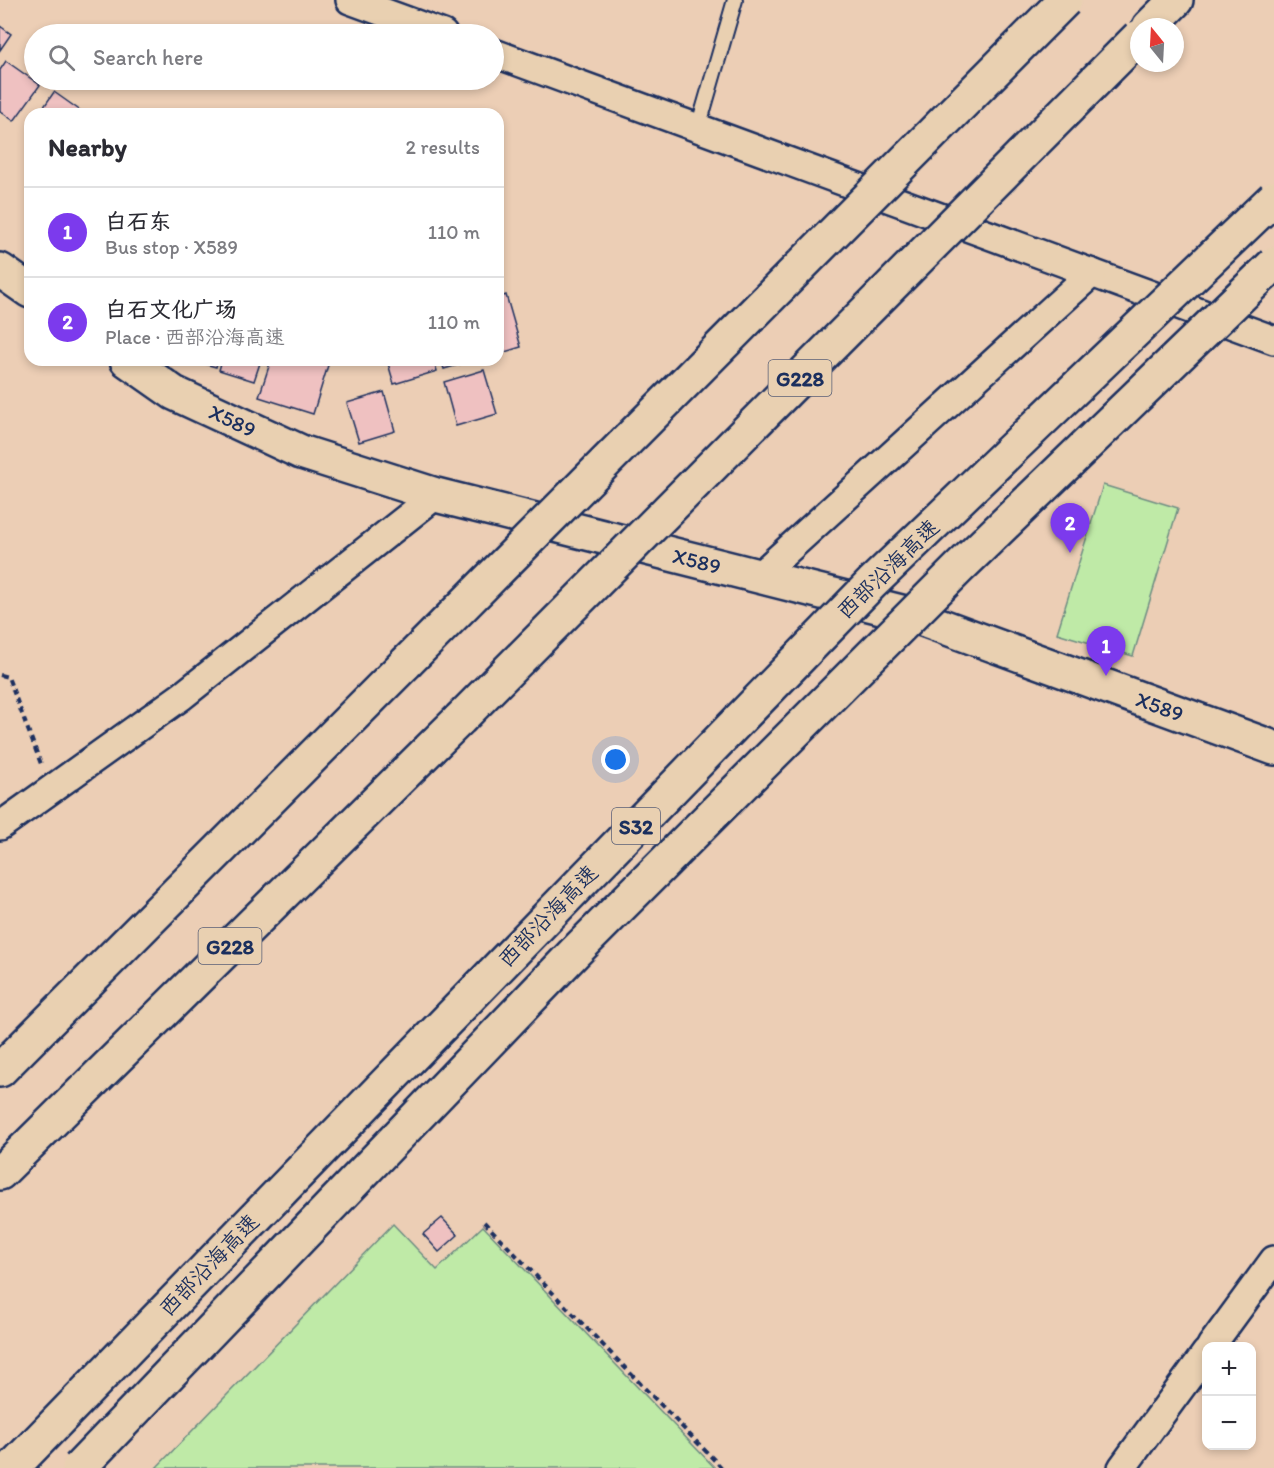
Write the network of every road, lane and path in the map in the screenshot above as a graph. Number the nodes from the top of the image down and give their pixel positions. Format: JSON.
{"nodes":[{"id":1,"x":350,"y":0,"type":"edge"},
{"id":2,"x":735,"y":0,"type":"edge"},
{"id":3,"x":1065,"y":0,"type":"edge"},
{"id":4,"x":1176,"y":0,"type":"edge"},
{"id":5,"x":1158,"y":18,"type":"edge"},
{"id":6,"x":416,"y":24,"type":"edge"},
{"id":7,"x":1130,"y":46,"type":"edge"},
{"id":8,"x":504,"y":57,"type":"edge"},
{"id":9,"x":698,"y":128,"type":"junction"},
{"id":10,"x":1274,"y":198,"type":"edge"},
{"id":11,"x":1274,"y":264,"type":"edge"},
{"id":12,"x":0,"y":270,"type":"edge"},
{"id":13,"x":1092,"y":273,"type":"junction"},
{"id":14,"x":24,"y":287,"type":"edge"},
{"id":15,"x":1274,"y":340,"type":"edge"},
{"id":16,"x":136,"y":366,"type":"edge"},
{"id":17,"x":1060,"y":466,"type":"dead end"},
{"id":18,"x":436,"y":495,"type":"junction"},
{"id":19,"x":759,"y":576,"type":"junction"},
{"id":20,"x":909,"y":614,"type":"junction"},
{"id":21,"x":0,"y":675,"type":"edge"},
{"id":22,"x":1274,"y":748,"type":"edge"},
{"id":23,"x":51,"y":789,"type":"junction"},
{"id":24,"x":0,"y":826,"type":"edge"},
{"id":25,"x":0,"y":1070,"type":"edge"},
{"id":26,"x":0,"y":1173,"type":"edge"},
{"id":27,"x":484,"y":1222,"type":"dead end"},
{"id":28,"x":1274,"y":1260,"type":"edge"},
{"id":29,"x":1215,"y":1342,"type":"edge"},
{"id":30,"x":1202,"y":1358,"type":"edge"},
{"id":31,"x":12,"y":1468,"type":"edge"},
{"id":32,"x":79,"y":1468,"type":"edge"},
{"id":33,"x":84,"y":1468,"type":"edge"},
{"id":34,"x":722,"y":1468,"type":"edge"},
{"id":35,"x":1122,"y":1468,"type":"edge"}],
"edges":[{"from":1,"to":6,"type":"street"},
{"from":2,"to":9,"type":"lane"},
{"from":3,"to":25,"type":"main road","bridge":true},
{"from":4,"to":5,"type":"main road"},
{"from":7,"to":26,"type":"main road","number":"G228","bridge":true},
{"from":8,"to":9,"type":"street"},
{"from":9,"to":13,"type":"street"},
{"from":10,"to":31,"type":"main road","name":"西部沿海高速","number":"S32","bridge":true},
{"from":11,"to":32,"type":"main road","name":"西部沿海高速","number":"S32","bridge":true},
{"from":12,"to":14,"type":"main road"},
{"from":13,"to":15,"type":"street"},
{"from":13,"to":19,"type":"street"},
{"from":16,"to":18,"type":"main road","name":"X589","number":"X589"},
{"from":17,"to":20,"type":"street"},
{"from":18,"to":19,"type":"main road","name":"X589","number":"X589"},
{"from":18,"to":23,"type":"street"},
{"from":19,"to":20,"type":"main road","name":"X589","number":"X589"},
{"from":20,"to":22,"type":"main road","name":"X589","number":"X589"},
{"from":20,"to":33,"type":"street"},
{"from":21,"to":23,"type":"path"},
{"from":23,"to":24,"type":"street"},
{"from":27,"to":34,"type":"path"},
{"from":28,"to":29,"type":"street"},
{"from":30,"to":35,"type":"street"}]}
